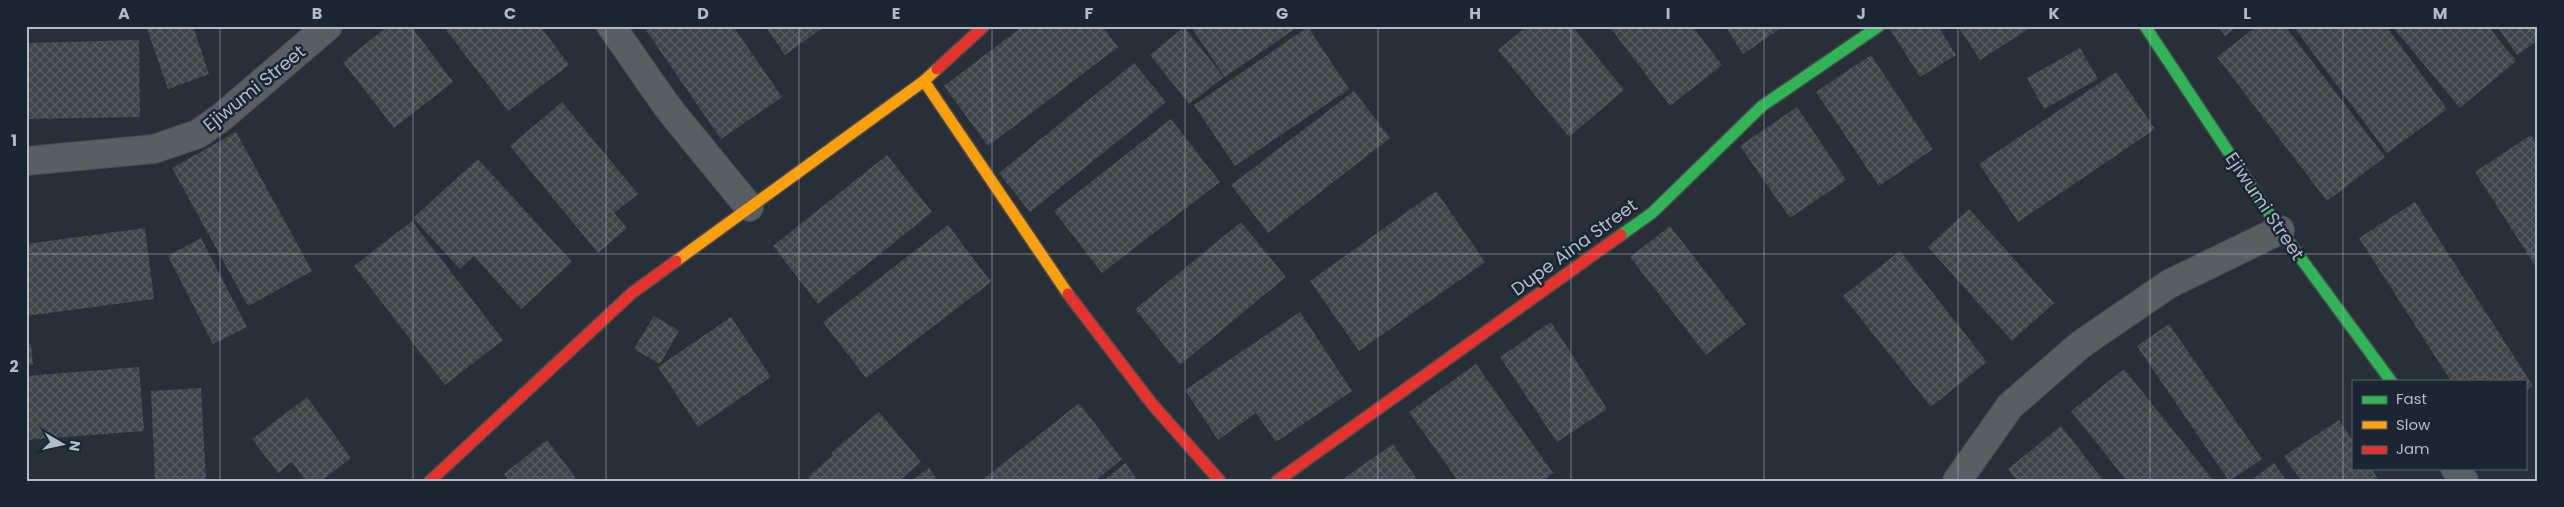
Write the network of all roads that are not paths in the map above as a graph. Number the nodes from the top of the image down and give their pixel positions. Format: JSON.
{"nodes":[{"id":1,"x":328,"y":26,"type":"edge"},
{"id":2,"x":612,"y":26,"type":"edge"},
{"id":3,"x":984,"y":26,"type":"edge"},
{"id":4,"x":1879,"y":26,"type":"edge"},
{"id":5,"x":2145,"y":26,"type":"edge"},
{"id":6,"x":924,"y":81,"type":"junction"},
{"id":7,"x":26,"y":161,"type":"edge"},
{"id":8,"x":749,"y":207,"type":"junction"},
{"id":9,"x":2280,"y":230,"type":"junction"},
{"id":10,"x":2390,"y":380,"type":"edge"},
{"id":11,"x":2456,"y":470,"type":"edge"},
{"id":12,"x":430,"y":481,"type":"edge"},
{"id":13,"x":1220,"y":481,"type":"edge"},
{"id":14,"x":1277,"y":481,"type":"edge"},
{"id":15,"x":1957,"y":481,"type":"edge"},
{"id":16,"x":2464,"y":481,"type":"edge"}],
"edges":[{"from":1,"to":7,"type":"street","name":"Ejiwumi Street"},
{"from":2,"to":8,"type":"street"},
{"from":3,"to":6,"type":"street"},
{"from":4,"to":14,"type":"street","name":"Dupe Aina Street"},
{"from":5,"to":9,"type":"street","name":"Ejiwumi Street"},
{"from":6,"to":8,"type":"street"},
{"from":6,"to":13,"type":"street"},
{"from":8,"to":12,"type":"street"},
{"from":9,"to":10,"type":"street","name":"Ejiwumi Street"},
{"from":9,"to":15,"type":"street"},
{"from":11,"to":16,"type":"street"}]}
